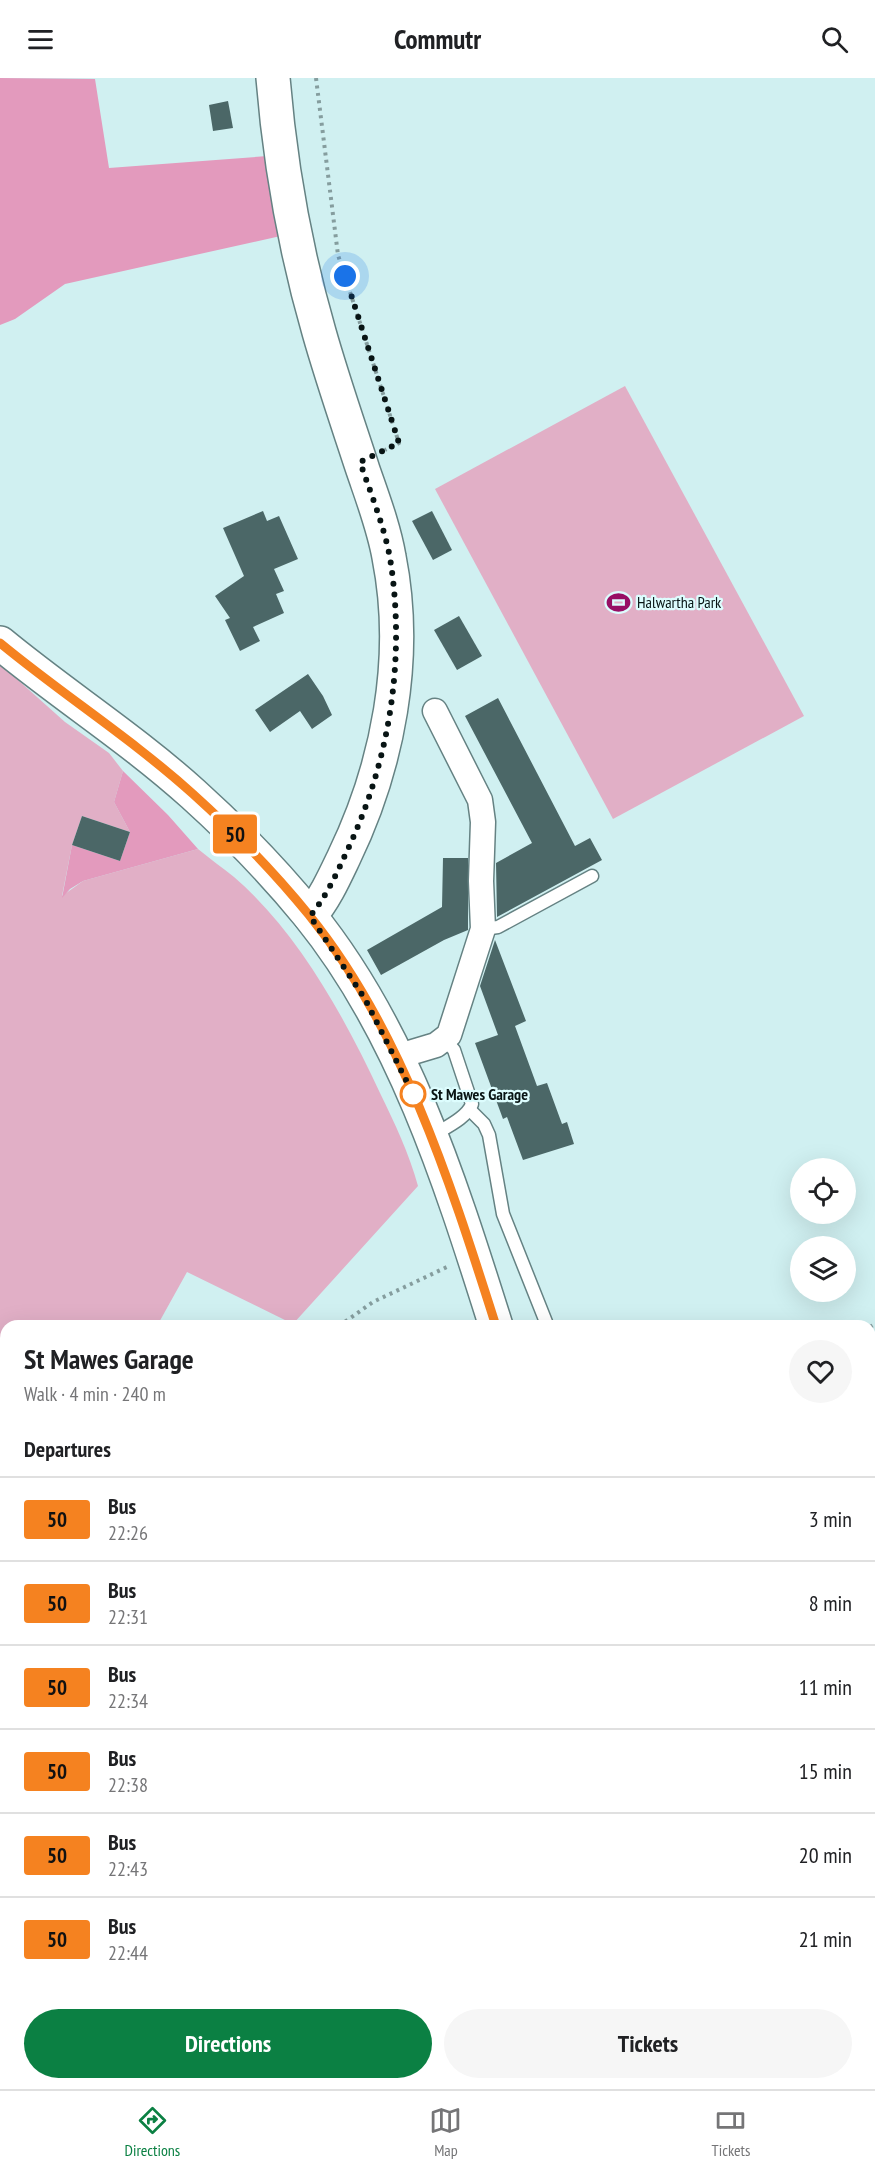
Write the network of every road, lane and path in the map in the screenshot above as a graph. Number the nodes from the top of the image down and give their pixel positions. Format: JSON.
{"nodes":[{"id":1,"x":273,"y":78,"type":"edge"},
{"id":2,"x":316,"y":78,"type":"edge"},
{"id":3,"x":360,"y":462,"type":"junction"},
{"id":4,"x":0,"y":643,"type":"edge"},
{"id":5,"x":435,"y":711,"type":"dead end"},
{"id":6,"x":592,"y":876,"type":"dead end"},
{"id":7,"x":310,"y":916,"type":"junction"},
{"id":8,"x":483,"y":929,"type":"junction"},
{"id":9,"x":444,"y":1041,"type":"junction"},
{"id":10,"x":396,"y":1057,"type":"junction"},
{"id":11,"x":470,"y":1110,"type":"junction"},
{"id":12,"x":431,"y":1137,"type":"junction"},
{"id":13,"x":473,"y":1255,"type":"junction"},
{"id":14,"x":348,"y":1320,"type":"edge"},
{"id":15,"x":494,"y":1320,"type":"edge"},
{"id":16,"x":545,"y":1320,"type":"edge"}],
"edges":[{"from":1,"to":3,"type":"main road"},
{"from":2,"to":3,"type":"path"},
{"from":3,"to":7,"type":"main road"},
{"from":4,"to":7,"type":"main road"},
{"from":5,"to":8,"type":"street"},
{"from":6,"to":8,"type":"lane"},
{"from":7,"to":10,"type":"main road"},
{"from":8,"to":9,"type":"street"},
{"from":9,"to":10,"type":"street"},
{"from":9,"to":11,"type":"lane"},
{"from":10,"to":12,"type":"main road"},
{"from":11,"to":12,"type":"lane"},
{"from":11,"to":16,"type":"lane"},
{"from":12,"to":13,"type":"main road"},
{"from":13,"to":14,"type":"path"},
{"from":13,"to":15,"type":"main road"}]}
